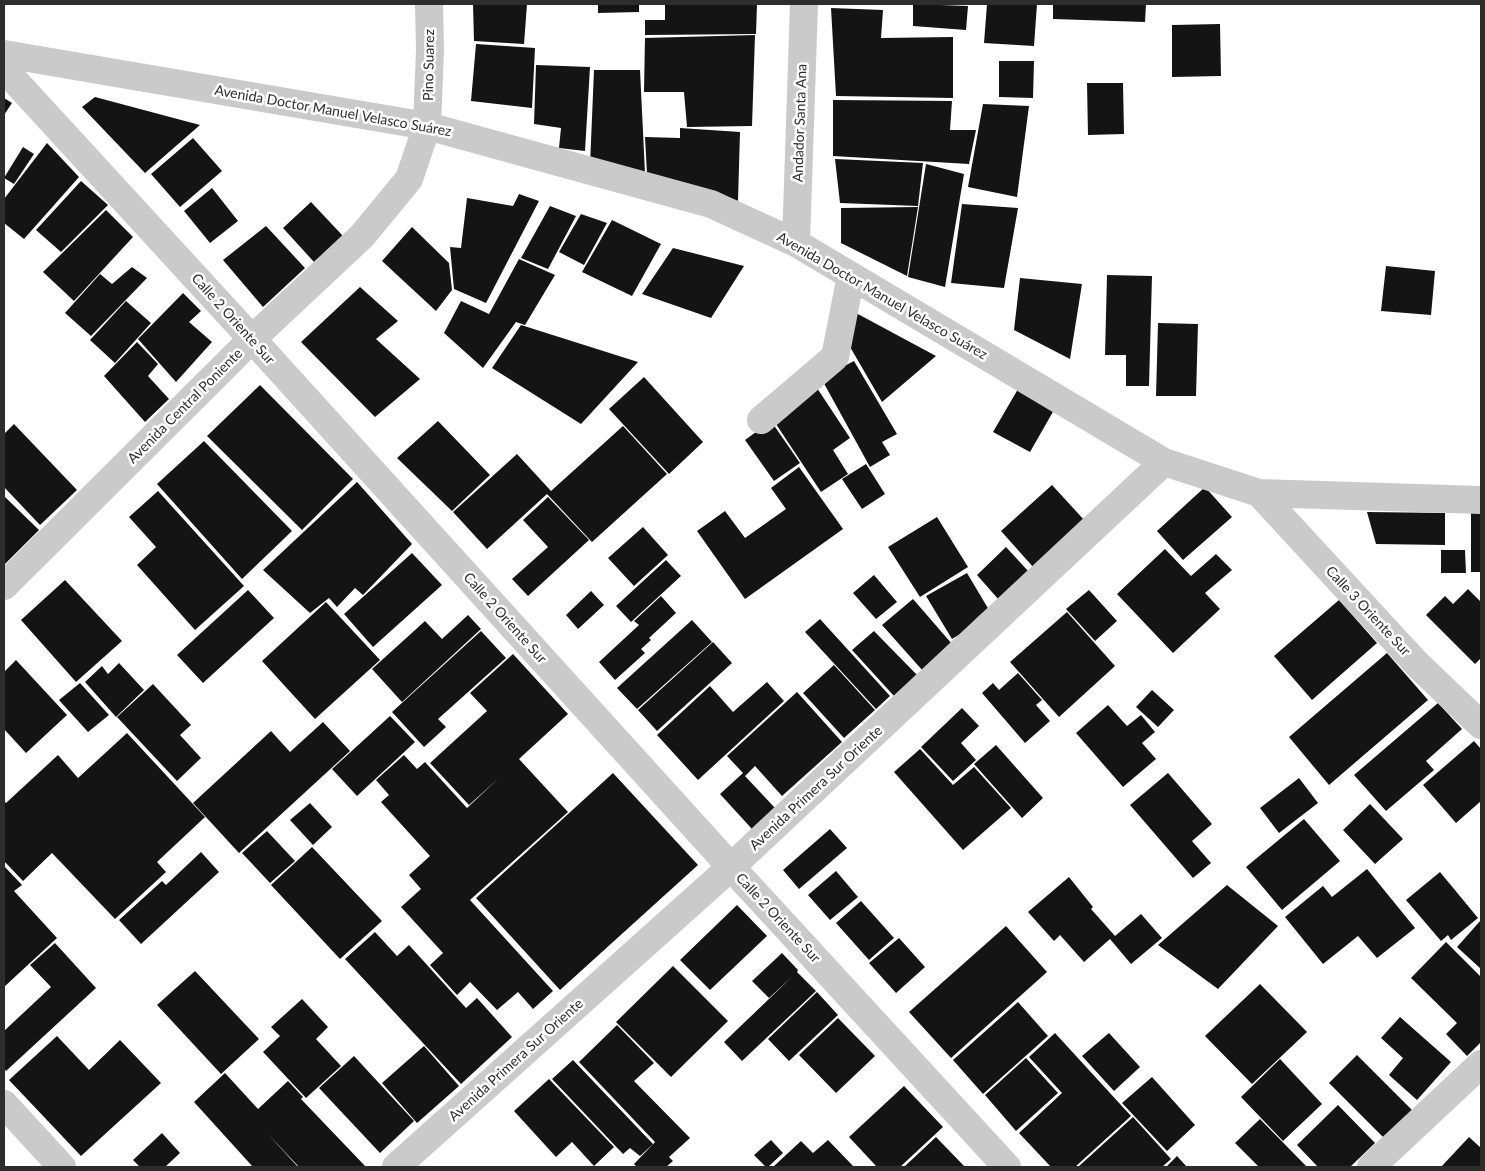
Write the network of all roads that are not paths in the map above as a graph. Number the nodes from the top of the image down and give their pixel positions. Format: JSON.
{"nodes":[{"id":1,"x":429,"y":4,"type":"edge"},
{"id":2,"x":804,"y":4,"type":"edge"},
{"id":3,"x":4,"y":54,"type":"edge"},
{"id":4,"x":4,"y":69,"type":"edge"},
{"id":5,"x":427,"y":126,"type":"junction"},
{"id":6,"x":796,"y":243,"type":"junction"},
{"id":7,"x":851,"y":276,"type":"junction"},
{"id":8,"x":252,"y":340,"type":"junction"},
{"id":9,"x":761,"y":420,"type":"dead end"},
{"id":10,"x":1164,"y":462,"type":"junction"},
{"id":11,"x":1259,"y":493,"type":"junction"},
{"id":12,"x":1481,"y":500,"type":"edge"},
{"id":13,"x":4,"y":586,"type":"edge"},
{"id":14,"x":1481,"y":725,"type":"edge"},
{"id":15,"x":731,"y":867,"type":"junction"},
{"id":16,"x":1481,"y":1064,"type":"edge"},
{"id":17,"x":4,"y":1104,"type":"edge"},
{"id":18,"x":62,"y":1167,"type":"edge"},
{"id":19,"x":396,"y":1167,"type":"edge"},
{"id":20,"x":1007,"y":1167,"type":"edge"},
{"id":21,"x":1371,"y":1167,"type":"edge"}],
"edges":[{"from":1,"to":5,"type":"street","name":"Pino Suarez"},
{"from":2,"to":6,"type":"street","name":"Andador Santa Ana"},
{"from":3,"to":5,"type":"street","name":"Avenida Doctor Manuel Velasco Suárez"},
{"from":4,"to":8,"type":"street","name":"Calle 2 Oriente Sur"},
{"from":5,"to":6,"type":"street","name":"Avenida Doctor Manuel Velasco Suárez"},
{"from":5,"to":8,"type":"street","name":"Avenida Central Poniente"},
{"from":6,"to":7,"type":"street","name":"Avenida Doctor Manuel Velasco Suárez"},
{"from":7,"to":9,"type":"street"},
{"from":7,"to":10,"type":"street","name":"Avenida Doctor Manuel Velasco Suárez"},
{"from":8,"to":13,"type":"street","name":"Avenida Central Poniente"},
{"from":8,"to":15,"type":"street","name":"Calle 2 Oriente Sur"},
{"from":10,"to":11,"type":"street","name":"Avenida Doctor Manuel Velasco Suárez"},
{"from":10,"to":15,"type":"street","name":"Avenida Primera Sur Oriente"},
{"from":11,"to":12,"type":"street","name":"Avenida Doctor Manuel Velasco Suárez"},
{"from":11,"to":14,"type":"street","name":"Calle 3 Oriente Sur"},
{"from":15,"to":19,"type":"street","name":"Avenida Primera Sur Oriente"},
{"from":15,"to":20,"type":"street","name":"Calle 2 Oriente Sur"},
{"from":16,"to":21,"type":"street"},
{"from":17,"to":18,"type":"street"}]}
